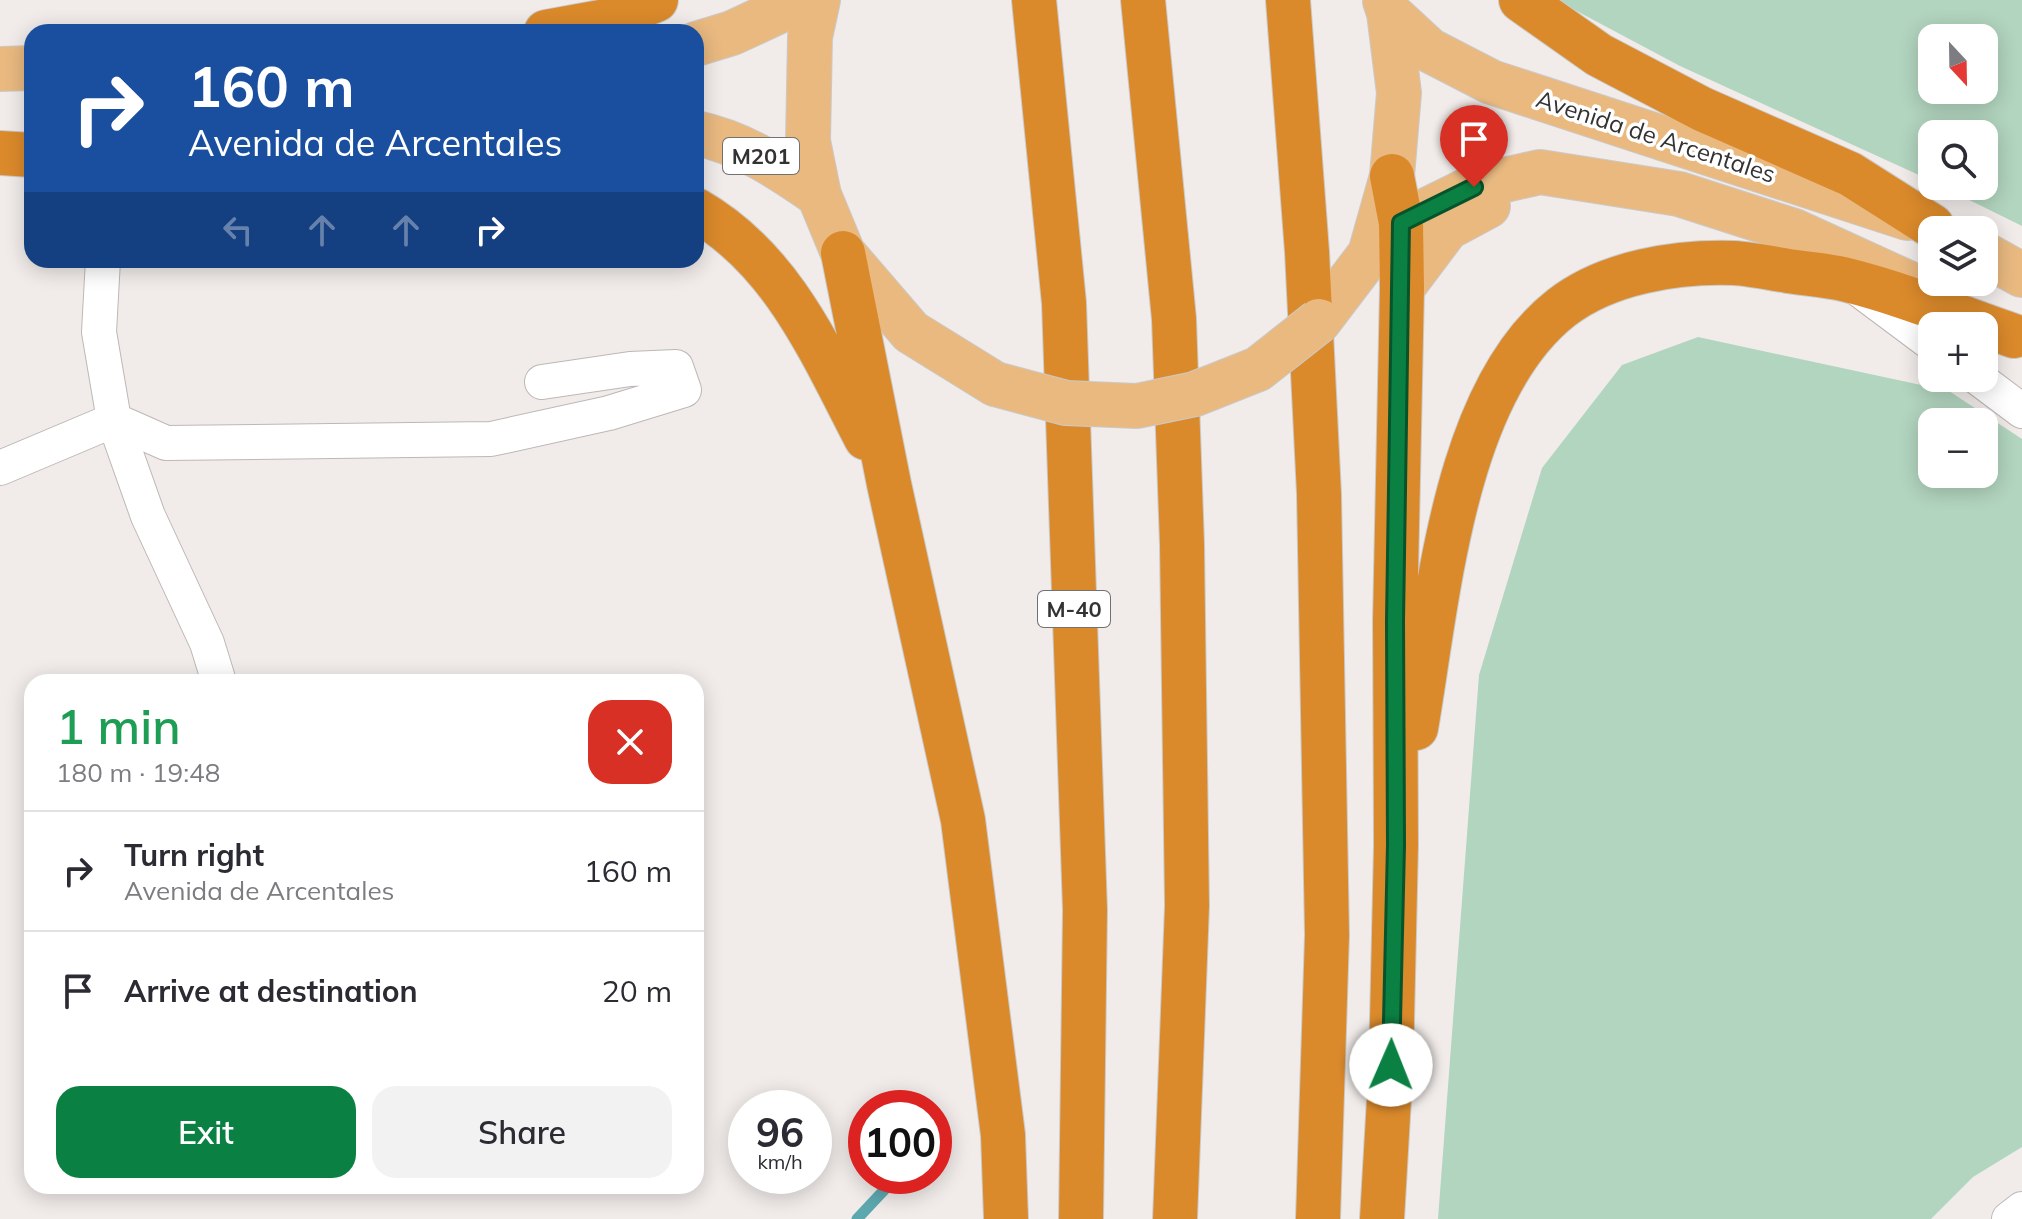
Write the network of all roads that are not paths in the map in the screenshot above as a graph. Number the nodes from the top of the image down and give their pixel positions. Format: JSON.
{"nodes":[{"id":1,"x":656,"y":0,"type":"edge"},
{"id":2,"x":803,"y":0,"type":"edge"},
{"id":3,"x":818,"y":0,"type":"edge"},
{"id":4,"x":1034,"y":0,"type":"edge"},
{"id":5,"x":1143,"y":0,"type":"edge"},
{"id":6,"x":1288,"y":0,"type":"edge"},
{"id":7,"x":1521,"y":0,"type":"edge"},
{"id":8,"x":1387,"y":6,"type":"edge"},
{"id":9,"x":590,"y":24,"type":"edge"},
{"id":10,"x":704,"y":42,"type":"edge"},
{"id":11,"x":24,"y":68,"type":"edge"},
{"id":12,"x":0,"y":69,"type":"edge"},
{"id":13,"x":704,"y":135,"type":"edge"},
{"id":14,"x":24,"y":146,"type":"edge"},
{"id":15,"x":0,"y":147,"type":"edge"},
{"id":16,"x":0,"y":153,"type":"edge"},
{"id":17,"x":24,"y":154,"type":"edge"},
{"id":18,"x":1392,"y":176,"type":"junction"},
{"id":19,"x":1588,"y":179,"type":"junction"},
{"id":20,"x":819,"y":195,"type":"junction"},
{"id":21,"x":704,"y":214,"type":"edge"},
{"id":22,"x":1918,"y":217,"type":"edge"},
{"id":23,"x":1918,"y":222,"type":"edge"},
{"id":24,"x":1401,"y":223,"type":"junction"},
{"id":25,"x":843,"y":253,"type":"junction"},
{"id":26,"x":1370,"y":254,"type":"junction"},
{"id":27,"x":1998,"y":262,"type":"edge"},
{"id":28,"x":103,"y":268,"type":"edge"},
{"id":29,"x":2022,"y":275,"type":"edge"},
{"id":30,"x":1847,"y":280,"type":"junction"},
{"id":31,"x":1402,"y":288,"type":"junction"},
{"id":32,"x":1918,"y":333,"type":"edge"},
{"id":33,"x":2018,"y":338,"type":"edge"},
{"id":34,"x":542,"y":382,"type":"dead end"},
{"id":35,"x":1997,"y":392,"type":"edge"},
{"id":36,"x":2022,"y":411,"type":"edge"},
{"id":37,"x":114,"y":420,"type":"junction"},
{"id":38,"x":0,"y":468,"type":"edge"},
{"id":39,"x":889,"y":484,"type":"junction"},
{"id":40,"x":217,"y":674,"type":"edge"},
{"id":41,"x":1396,"y":845,"type":"junction"},
{"id":42,"x":2022,"y":1209,"type":"edge"},
{"id":43,"x":1006,"y":1219,"type":"edge"},
{"id":44,"x":1081,"y":1219,"type":"edge"},
{"id":45,"x":1175,"y":1219,"type":"edge"},
{"id":46,"x":1318,"y":1219,"type":"edge"},
{"id":47,"x":1382,"y":1219,"type":"edge"},
{"id":48,"x":2009,"y":1219,"type":"edge"}],
"edges":[{"from":1,"to":9,"type":"highway"},
{"from":2,"to":10,"type":"main road"},
{"from":3,"to":20,"type":"main road"},
{"from":4,"to":44,"type":"highway","number":"M-40"},
{"from":5,"to":45,"type":"highway"},
{"from":6,"to":46,"type":"highway"},
{"from":7,"to":22,"type":"highway"},
{"from":8,"to":18,"type":"main road"},
{"from":8,"to":23,"type":"main road","name":"Avenida de Arcentales"},
{"from":11,"to":12,"type":"main road"},
{"from":13,"to":20,"type":"main road","number":"M201"},
{"from":14,"to":15,"type":"main road"},
{"from":16,"to":17,"type":"highway"},
{"from":18,"to":24,"type":"highway"},
{"from":18,"to":26,"type":"main road"},
{"from":19,"to":24,"type":"main road","name":"Avenida de Arcentales"},
{"from":19,"to":31,"type":"main road"},
{"from":19,"to":33,"type":"main road","name":"Avenida de Arcentales"},
{"from":20,"to":25,"type":"main road"},
{"from":21,"to":39,"type":"highway"},
{"from":24,"to":26,"type":"main road","name":"Avenida de Arcentales"},
{"from":24,"to":31,"type":"highway"},
{"from":25,"to":26,"type":"main road","bridge":true},
{"from":25,"to":39,"type":"highway"},
{"from":27,"to":29,"type":"main road"},
{"from":28,"to":37,"type":"street"},
{"from":30,"to":32,"type":"street"},
{"from":30,"to":33,"type":"highway"},
{"from":30,"to":41,"type":"highway"},
{"from":31,"to":41,"type":"highway"},
{"from":34,"to":37,"type":"street"},
{"from":35,"to":36,"type":"street"},
{"from":37,"to":38,"type":"street"},
{"from":37,"to":40,"type":"street"},
{"from":39,"to":43,"type":"highway"},
{"from":41,"to":47,"type":"highway"},
{"from":42,"to":48,"type":"street"}]}
